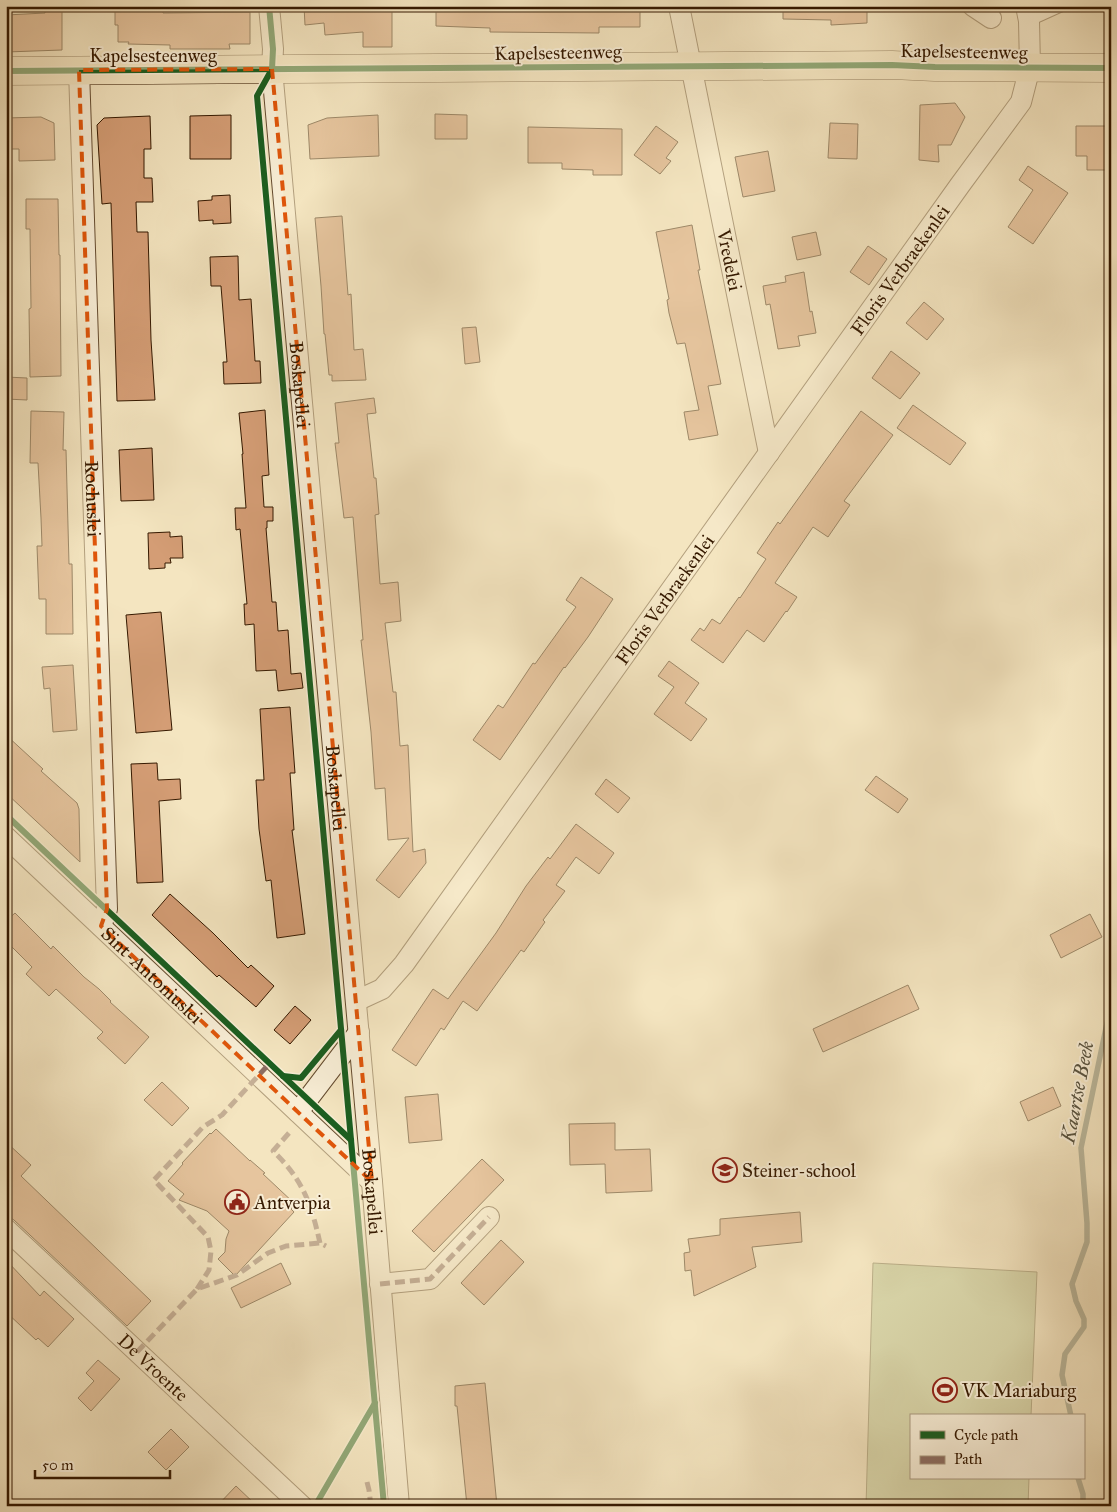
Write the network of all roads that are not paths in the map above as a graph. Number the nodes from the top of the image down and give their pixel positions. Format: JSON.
{"nodes":[{"id":1,"x":270,"y":6,"type":"edge"},
{"id":2,"x":679,"y":6,"type":"edge"},
{"id":3,"x":973,"y":6,"type":"edge"},
{"id":4,"x":1062,"y":6,"type":"edge"},
{"id":5,"x":1027,"y":14,"type":"edge"},
{"id":6,"x":990,"y":18,"type":"dead end"},
{"id":7,"x":692,"y":66,"type":"junction"},
{"id":8,"x":1030,"y":67,"type":"junction"},
{"id":9,"x":1111,"y":68,"type":"edge"},
{"id":10,"x":272,"y":69,"type":"junction"},
{"id":11,"x":79,"y":70,"type":"junction"},
{"id":12,"x":6,"y":71,"type":"edge"},
{"id":13,"x":769,"y":453,"type":"junction"},
{"id":14,"x":6,"y":837,"type":"edge"},
{"id":15,"x":100,"y":926,"type":"junction"},
{"id":16,"x":356,"y":1001,"type":"junction"},
{"id":17,"x":359,"y":1032,"type":"junction"},
{"id":18,"x":298,"y":1112,"type":"junction"},
{"id":19,"x":372,"y":1182,"type":"junction"},
{"id":20,"x":489,"y":1217,"type":"dead end"},
{"id":21,"x":6,"y":1229,"type":"edge"},
{"id":22,"x":380,"y":1284,"type":"junction"},
{"id":23,"x":302,"y":1506,"type":"edge"},
{"id":24,"x":399,"y":1506,"type":"edge"}],
"edges":[{"from":1,"to":10,"type":"street","name":"Boskapellei"},
{"from":2,"to":7,"type":"street","name":"Vredelei"},
{"from":3,"to":6,"type":"street"},
{"from":4,"to":5,"type":"lane"},
{"from":5,"to":8,"type":"street","name":"Floris Verbraekenlei"},
{"from":7,"to":8,"type":"main road","name":"Kapelsesteenweg"},
{"from":7,"to":10,"type":"main road","name":"Kapelsesteenweg"},
{"from":7,"to":13,"type":"street","name":"Vredelei"},
{"from":8,"to":9,"type":"main road","name":"Kapelsesteenweg"},
{"from":8,"to":13,"type":"street","name":"Floris Verbraekenlei"},
{"from":10,"to":11,"type":"main road","name":"Kapelsesteenweg"},
{"from":10,"to":16,"type":"street","name":"Boskapellei"},
{"from":11,"to":12,"type":"main road","name":"Kapelsesteenweg"},
{"from":11,"to":15,"type":"street","name":"Rochuslei"},
{"from":13,"to":16,"type":"street","name":"Floris Verbraekenlei"},
{"from":14,"to":15,"type":"street","name":"Sint-Antoniuslei"},
{"from":15,"to":18,"type":"street","name":"Sint-Antoniuslei"},
{"from":16,"to":17,"type":"street","name":"Boskapellei"},
{"from":17,"to":18,"type":"street"},
{"from":17,"to":19,"type":"street","name":"Boskapellei"},
{"from":18,"to":19,"type":"street","name":"Sint-Antoniuslei"},
{"from":19,"to":22,"type":"street","name":"Boskapellei"},
{"from":20,"to":22,"type":"street"},
{"from":21,"to":23,"type":"street","name":"De Vroente"},
{"from":22,"to":24,"type":"street","name":"Boskapellei"}]}
